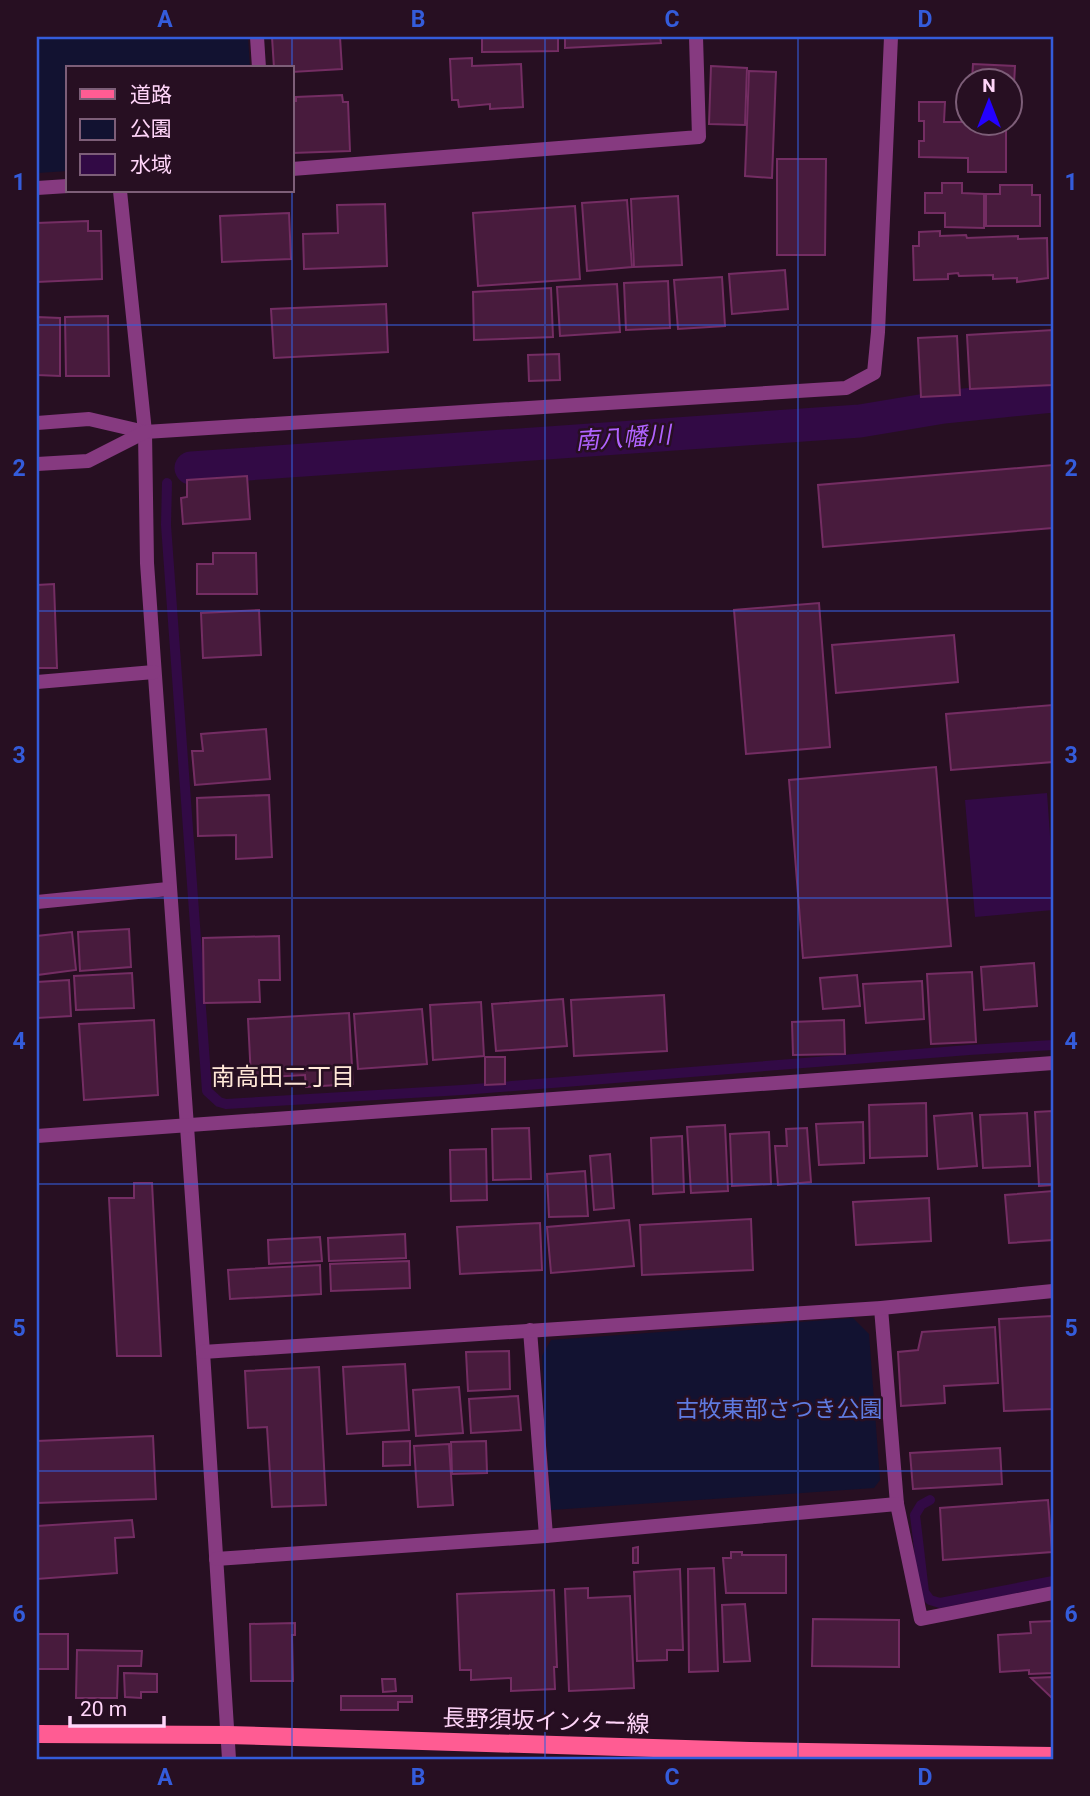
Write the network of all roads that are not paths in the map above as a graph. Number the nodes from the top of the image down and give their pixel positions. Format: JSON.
{"nodes":[{"id":1,"x":257,"y":37,"type":"edge"},
{"id":2,"x":696,"y":37,"type":"edge"},
{"id":3,"x":891,"y":37,"type":"edge"},
{"id":4,"x":259,"y":66,"type":"edge"},
{"id":5,"x":294,"y":169,"type":"edge"},
{"id":6,"x":66,"y":186,"type":"edge"},
{"id":7,"x":37,"y":188,"type":"edge"},
{"id":8,"x":121,"y":192,"type":"edge"},
{"id":9,"x":37,"y":423,"type":"edge"},
{"id":10,"x":145,"y":432,"type":"junction"},
{"id":11,"x":37,"y":464,"type":"edge"},
{"id":12,"x":154,"y":672,"type":"junction"},
{"id":13,"x":37,"y":682,"type":"edge"},
{"id":14,"x":168,"y":889,"type":"junction"},
{"id":15,"x":37,"y":902,"type":"edge"},
{"id":16,"x":1053,"y":1063,"type":"edge"},
{"id":17,"x":187,"y":1125,"type":"junction"},
{"id":18,"x":37,"y":1136,"type":"edge"},
{"id":19,"x":1053,"y":1291,"type":"edge"},
{"id":20,"x":881,"y":1308,"type":"junction"},
{"id":21,"x":530,"y":1330,"type":"junction"},
{"id":22,"x":203,"y":1352,"type":"junction"},
{"id":23,"x":897,"y":1504,"type":"junction"},
{"id":24,"x":546,"y":1536,"type":"junction"},
{"id":25,"x":216,"y":1559,"type":"junction"},
{"id":26,"x":1053,"y":1593,"type":"edge"},
{"id":27,"x":37,"y":1734,"type":"edge"},
{"id":28,"x":228,"y":1735,"type":"junction"},
{"id":29,"x":1053,"y":1756,"type":"edge"},
{"id":30,"x":229,"y":1759,"type":"edge"}],
"edges":[{"from":1,"to":4,"type":"street"},
{"from":2,"to":5,"type":"street"},
{"from":3,"to":10,"type":"street"},
{"from":6,"to":7,"type":"street"},
{"from":8,"to":10,"type":"street"},
{"from":9,"to":10,"type":"street"},
{"from":10,"to":11,"type":"street"},
{"from":10,"to":12,"type":"street"},
{"from":12,"to":13,"type":"street"},
{"from":12,"to":14,"type":"street"},
{"from":14,"to":15,"type":"street"},
{"from":14,"to":17,"type":"street"},
{"from":16,"to":17,"type":"street"},
{"from":17,"to":18,"type":"street"},
{"from":17,"to":22,"type":"street"},
{"from":19,"to":20,"type":"street"},
{"from":20,"to":21,"type":"street"},
{"from":20,"to":23,"type":"street"},
{"from":21,"to":22,"type":"street"},
{"from":21,"to":24,"type":"street"},
{"from":22,"to":25,"type":"street"},
{"from":23,"to":24,"type":"street"},
{"from":23,"to":26,"type":"street"},
{"from":24,"to":25,"type":"street"},
{"from":25,"to":28,"type":"street"},
{"from":27,"to":28,"type":"main road","name":"長野須坂インター線"},
{"from":28,"to":29,"type":"main road","name":"長野須坂インター線"},
{"from":28,"to":30,"type":"street"}]}
